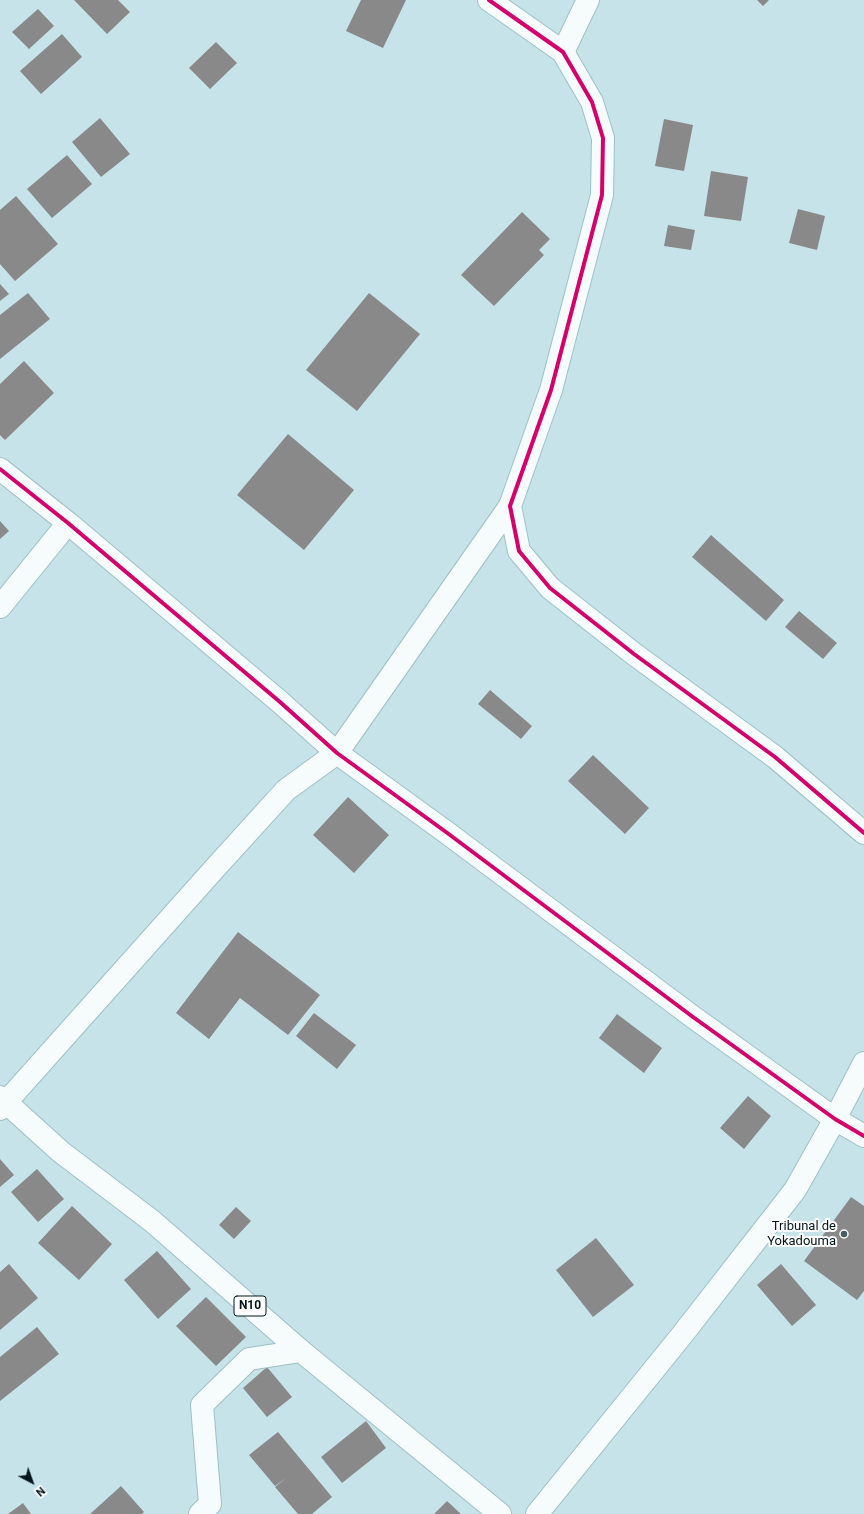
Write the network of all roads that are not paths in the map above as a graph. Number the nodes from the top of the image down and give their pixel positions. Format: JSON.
{"nodes":[{"id":1,"x":489,"y":0,"type":"edge"},
{"id":2,"x":588,"y":0,"type":"edge"},
{"id":3,"x":563,"y":52,"type":"junction"},
{"id":4,"x":0,"y":469,"type":"edge"},
{"id":5,"x":510,"y":506,"type":"junction"},
{"id":6,"x":68,"y":523,"type":"junction"},
{"id":7,"x":0,"y":607,"type":"edge"},
{"id":8,"x":337,"y":753,"type":"junction"},
{"id":9,"x":864,"y":833,"type":"edge"},
{"id":10,"x":864,"y":1063,"type":"edge"},
{"id":11,"x":2,"y":1103,"type":"edge"},
{"id":12,"x":835,"y":1119,"type":"junction"},
{"id":13,"x":864,"y":1136,"type":"edge"},
{"id":14,"x":302,"y":1351,"type":"junction"},
{"id":15,"x":200,"y":1514,"type":"edge"},
{"id":16,"x":500,"y":1514,"type":"edge"},
{"id":17,"x":537,"y":1514,"type":"edge"}],
"edges":[{"from":1,"to":3,"type":"main road"},
{"from":2,"to":3,"type":"main road"},
{"from":3,"to":5,"type":"main road"},
{"from":4,"to":6,"type":"main road"},
{"from":5,"to":8,"type":"main road"},
{"from":5,"to":9,"type":"main road"},
{"from":6,"to":7,"type":"main road"},
{"from":6,"to":8,"type":"main road"},
{"from":8,"to":11,"type":"main road"},
{"from":8,"to":12,"type":"main road"},
{"from":10,"to":12,"type":"main road"},
{"from":11,"to":14,"type":"main road","number":"N10"},
{"from":12,"to":13,"type":"main road"},
{"from":12,"to":17,"type":"main road"},
{"from":14,"to":15,"type":"main road"},
{"from":14,"to":16,"type":"main road","number":"N10"}]}
